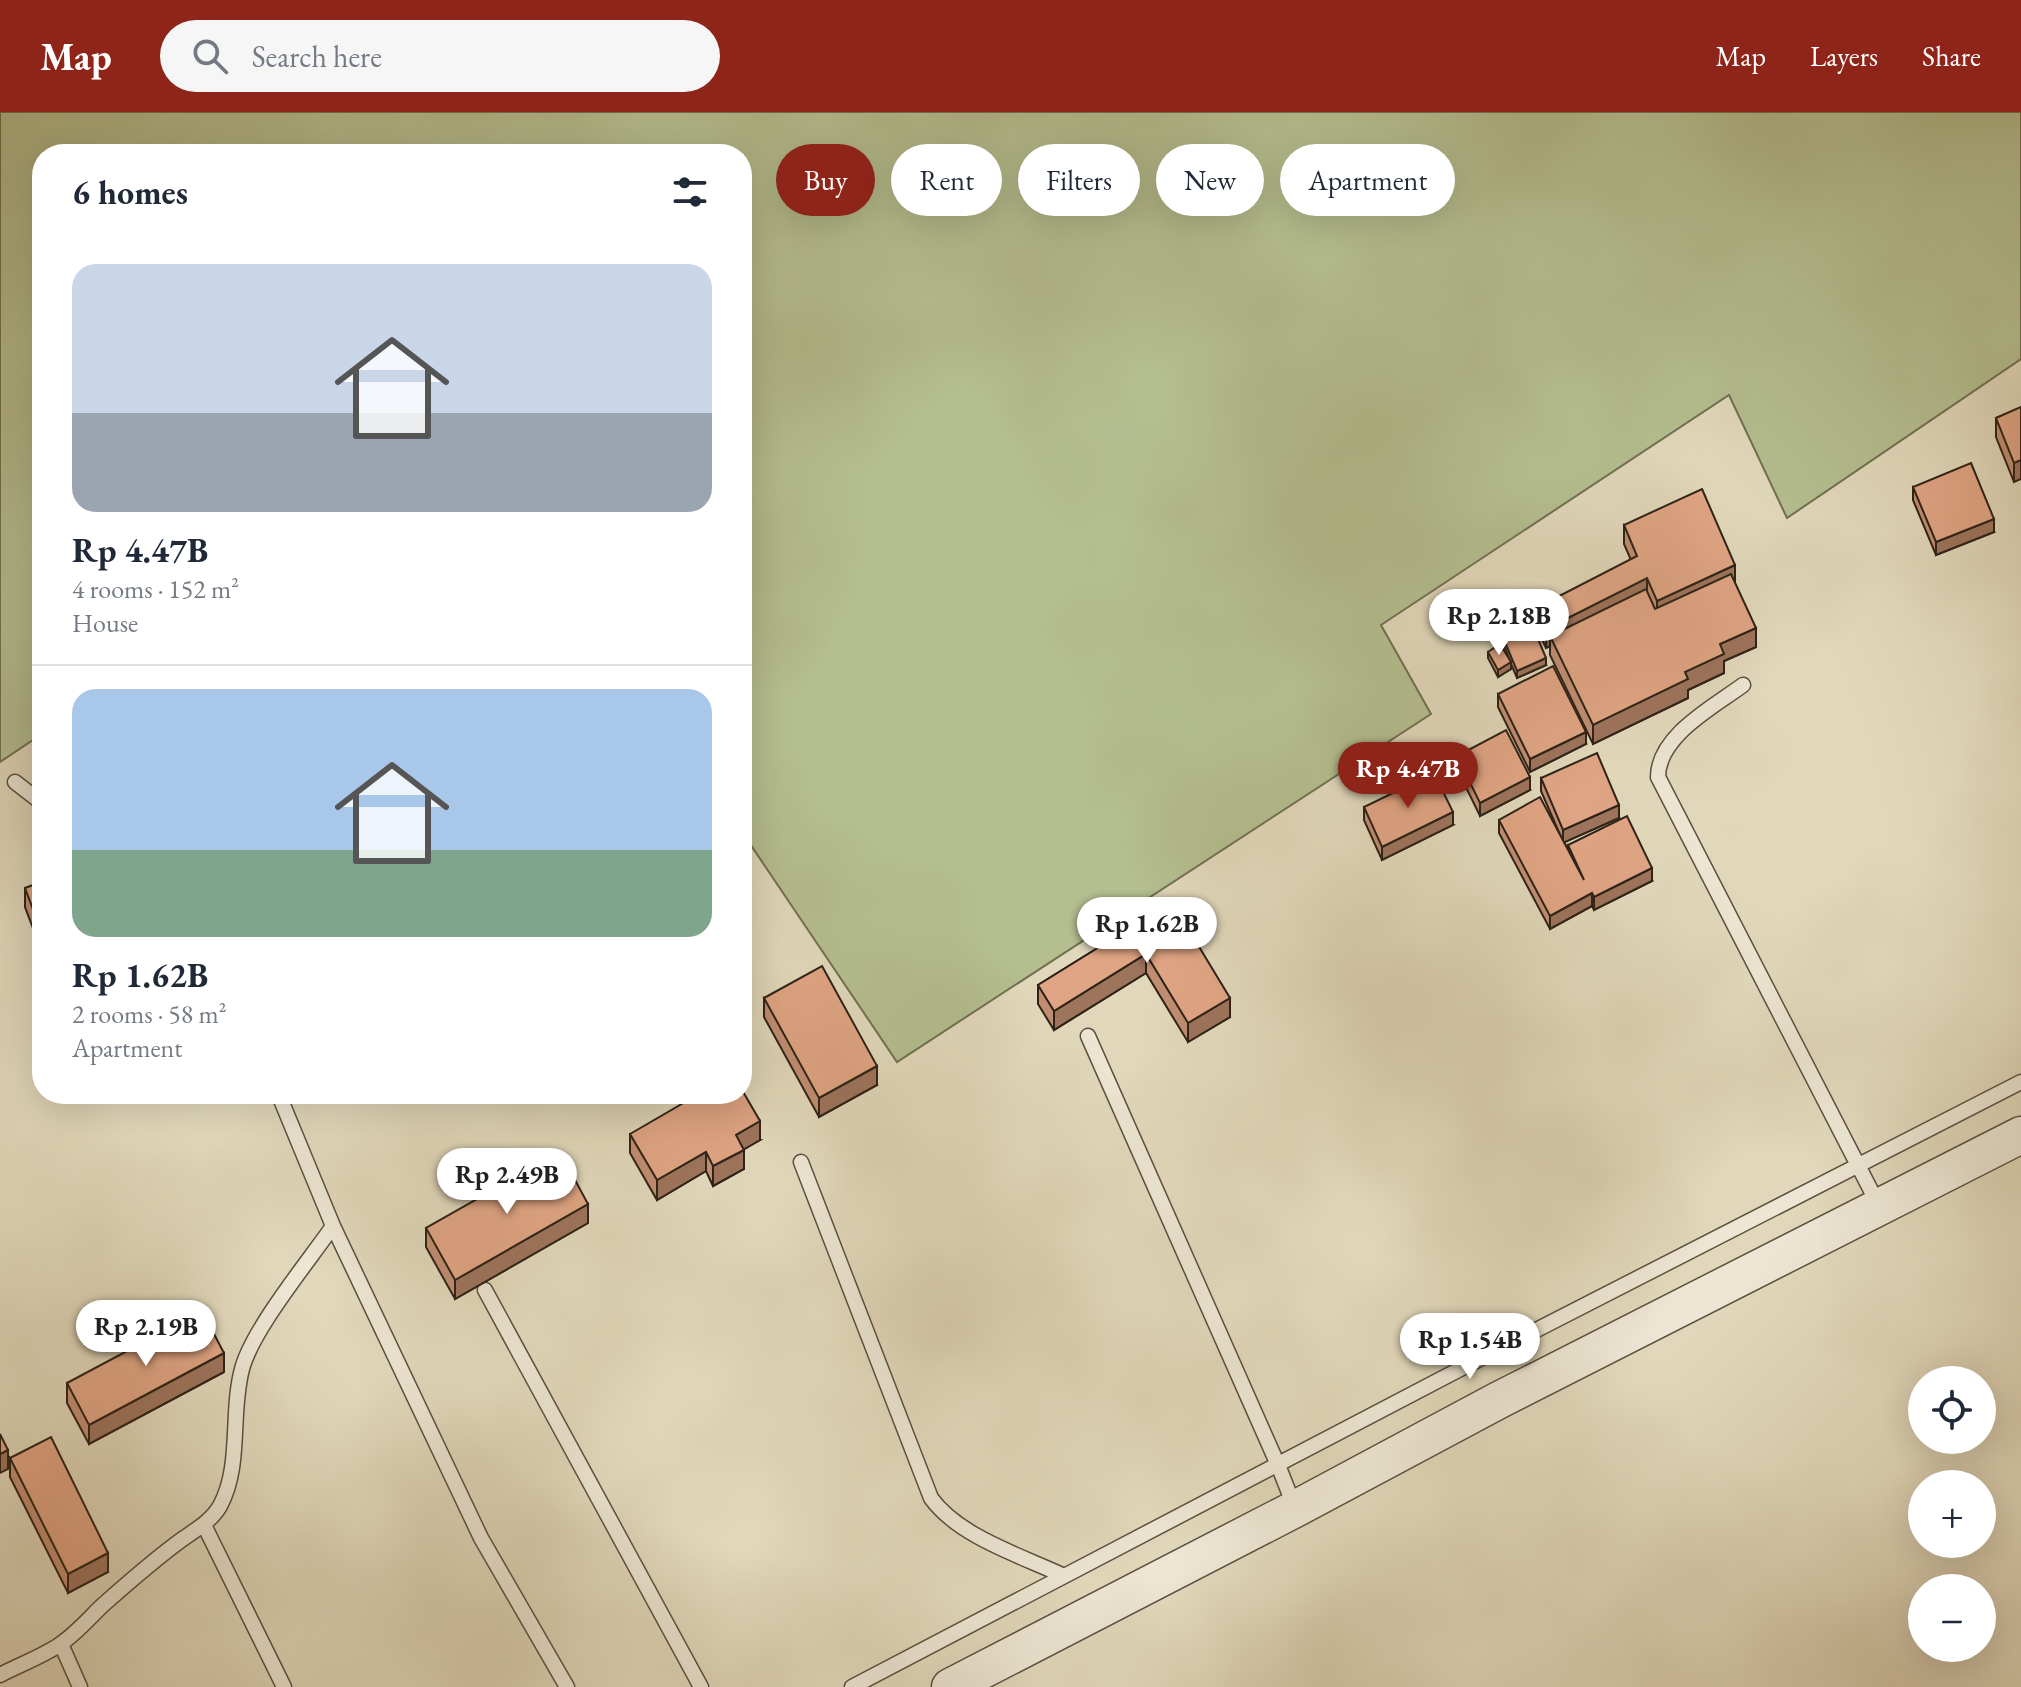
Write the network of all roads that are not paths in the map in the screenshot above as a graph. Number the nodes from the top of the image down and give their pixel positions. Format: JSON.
{"nodes":[{"id":1,"x":1743,"y":685,"type":"dead end"},
{"id":2,"x":15,"y":782,"type":"dead end"},
{"id":3,"x":32,"y":795,"type":"edge"},
{"id":4,"x":1088,"y":1036,"type":"dead end"},
{"id":5,"x":2021,"y":1082,"type":"edge"},
{"id":6,"x":286,"y":1104,"type":"edge"},
{"id":7,"x":2021,"y":1135,"type":"edge"},
{"id":8,"x":801,"y":1162,"type":"dead end"},
{"id":9,"x":1859,"y":1165,"type":"junction"},
{"id":10,"x":1880,"y":1208,"type":"junction"},
{"id":11,"x":333,"y":1226,"type":"junction"},
{"id":12,"x":485,"y":1290,"type":"edge"},
{"id":13,"x":1278,"y":1465,"type":"junction"},
{"id":14,"x":1295,"y":1509,"type":"junction"},
{"id":15,"x":204,"y":1525,"type":"junction"},
{"id":16,"x":1064,"y":1576,"type":"junction"},
{"id":17,"x":61,"y":1644,"type":"junction"},
{"id":18,"x":0,"y":1675,"type":"edge"},
{"id":19,"x":80,"y":1687,"type":"edge"},
{"id":20,"x":284,"y":1687,"type":"edge"},
{"id":21,"x":567,"y":1687,"type":"edge"},
{"id":22,"x":701,"y":1687,"type":"edge"},
{"id":23,"x":852,"y":1687,"type":"edge"},
{"id":24,"x":950,"y":1687,"type":"edge"}],
"edges":[{"from":1,"to":9,"type":"lane"},
{"from":2,"to":3,"type":"lane"},
{"from":4,"to":13,"type":"lane"},
{"from":5,"to":9,"type":"lane"},
{"from":6,"to":11,"type":"lane"},
{"from":7,"to":10,"type":"street"},
{"from":8,"to":16,"type":"lane"},
{"from":9,"to":10,"type":"lane"},
{"from":9,"to":13,"type":"lane"},
{"from":10,"to":14,"type":"street"},
{"from":11,"to":15,"type":"lane"},
{"from":11,"to":21,"type":"lane"},
{"from":12,"to":22,"type":"lane"},
{"from":13,"to":14,"type":"lane"},
{"from":13,"to":16,"type":"lane"},
{"from":14,"to":24,"type":"street"},
{"from":15,"to":17,"type":"lane"},
{"from":15,"to":20,"type":"lane"},
{"from":16,"to":23,"type":"lane"},
{"from":17,"to":18,"type":"lane"},
{"from":17,"to":19,"type":"lane"}]}
